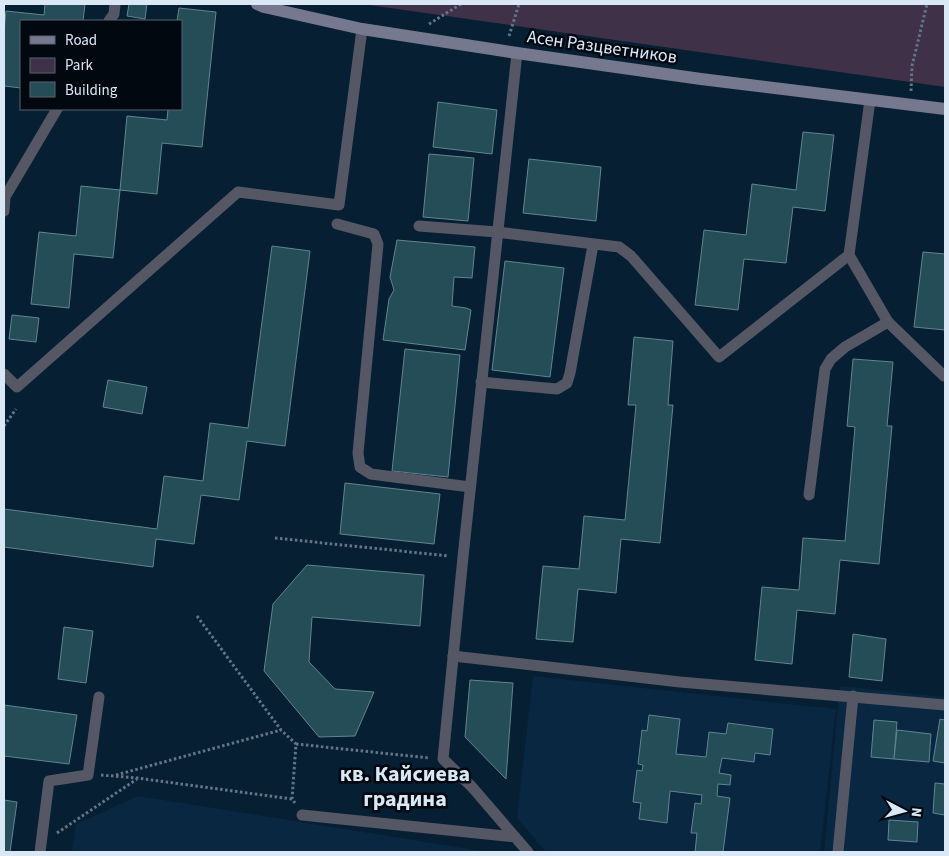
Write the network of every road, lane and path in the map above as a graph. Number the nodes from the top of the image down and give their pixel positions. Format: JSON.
{"nodes":[{"id":1,"x":115,"y":4,"type":"edge"},
{"id":2,"x":258,"y":4,"type":"edge"},
{"id":3,"x":461,"y":4,"type":"edge"},
{"id":4,"x":519,"y":4,"type":"edge"},
{"id":5,"x":927,"y":4,"type":"edge"},
{"id":6,"x":110,"y":20,"type":"edge"},
{"id":7,"x":362,"y":29,"type":"junction"},
{"id":8,"x":410,"y":36,"type":"junction"},
{"id":9,"x":510,"y":52,"type":"junction"},
{"id":10,"x":870,"y":100,"type":"junction"},
{"id":11,"x":911,"y":105,"type":"junction"},
{"id":12,"x":945,"y":109,"type":"edge"},
{"id":13,"x":56,"y":110,"type":"edge"},
{"id":14,"x":4,"y":211,"type":"edge"},
{"id":15,"x":337,"y":224,"type":"dead end"},
{"id":16,"x":419,"y":226,"type":"dead end"},
{"id":17,"x":497,"y":232,"type":"junction"},
{"id":18,"x":593,"y":244,"type":"junction"},
{"id":19,"x":849,"y":255,"type":"junction"},
{"id":20,"x":888,"y":322,"type":"junction"},
{"id":21,"x":4,"y":374,"type":"edge"},
{"id":22,"x":945,"y":375,"type":"edge"},
{"id":23,"x":481,"y":382,"type":"junction"},
{"id":24,"x":16,"y":409,"type":"dead end"},
{"id":25,"x":4,"y":426,"type":"edge"},
{"id":26,"x":470,"y":487,"type":"junction"},
{"id":27,"x":808,"y":495,"type":"dead end"},
{"id":28,"x":275,"y":538,"type":"dead end"},
{"id":29,"x":462,"y":557,"type":"junction"},
{"id":30,"x":197,"y":616,"type":"dead end"},
{"id":31,"x":453,"y":656,"type":"junction"},
{"id":32,"x":853,"y":696,"type":"junction"},
{"id":33,"x":99,"y":697,"type":"dead end"},
{"id":34,"x":945,"y":705,"type":"edge"},
{"id":35,"x":280,"y":730,"type":"junction"},
{"id":36,"x":296,"y":744,"type":"junction"},
{"id":37,"x":442,"y":760,"type":"junction"},
{"id":38,"x":88,"y":775,"type":"junction"},
{"id":39,"x":113,"y":776,"type":"junction"},
{"id":40,"x":137,"y":778,"type":"junction"},
{"id":41,"x":292,"y":799,"type":"junction"},
{"id":42,"x":302,"y":815,"type":"joint"},
{"id":43,"x":515,"y":837,"type":"junction"},
{"id":44,"x":41,"y":848,"type":"edge"},
{"id":45,"x":528,"y":852,"type":"edge"},
{"id":46,"x":838,"y":852,"type":"edge"}],
"edges":[{"from":1,"to":6,"type":"lane"},
{"from":2,"to":7,"type":"street","name":"Асен Разцветников"},
{"from":3,"to":8,"type":"path"},
{"from":4,"to":9,"type":"path"},
{"from":5,"to":11,"type":"path"},
{"from":7,"to":8,"type":"street","name":"Асен Разцветников"},
{"from":7,"to":21,"type":"lane"},
{"from":8,"to":9,"type":"street","name":"Асен Разцветников"},
{"from":9,"to":10,"type":"street","name":"Асен Разцветников"},
{"from":9,"to":17,"type":"lane"},
{"from":10,"to":11,"type":"street","name":"Асен Разцветников"},
{"from":10,"to":19,"type":"lane"},
{"from":11,"to":12,"type":"street","name":"Асен Разцветников"},
{"from":13,"to":14,"type":"lane"},
{"from":15,"to":26,"type":"lane"},
{"from":16,"to":17,"type":"lane"},
{"from":17,"to":18,"type":"lane"},
{"from":17,"to":23,"type":"lane"},
{"from":18,"to":19,"type":"lane"},
{"from":18,"to":23,"type":"lane"},
{"from":19,"to":20,"type":"lane"},
{"from":20,"to":22,"type":"lane"},
{"from":20,"to":27,"type":"lane"},
{"from":23,"to":26,"type":"lane"},
{"from":24,"to":25,"type":"path"},
{"from":26,"to":29,"type":"lane"},
{"from":28,"to":29,"type":"path"},
{"from":29,"to":31,"type":"lane"},
{"from":30,"to":35,"type":"path"},
{"from":31,"to":32,"type":"lane"},
{"from":31,"to":37,"type":"lane"},
{"from":32,"to":34,"type":"lane"},
{"from":32,"to":46,"type":"lane"},
{"from":33,"to":38,"type":"lane"},
{"from":35,"to":36,"type":"path"},
{"from":35,"to":39,"type":"path"},
{"from":36,"to":37,"type":"path"},
{"from":36,"to":41,"type":"path"},
{"from":37,"to":43,"type":"lane"},
{"from":38,"to":39,"type":"path"},
{"from":38,"to":44,"type":"lane"},
{"from":39,"to":40,"type":"path"},
{"from":40,"to":41,"type":"path"},
{"from":40,"to":44,"type":"path"},
{"from":41,"to":42,"type":"path"},
{"from":42,"to":43,"type":"lane"},
{"from":43,"to":45,"type":"lane"}]}
